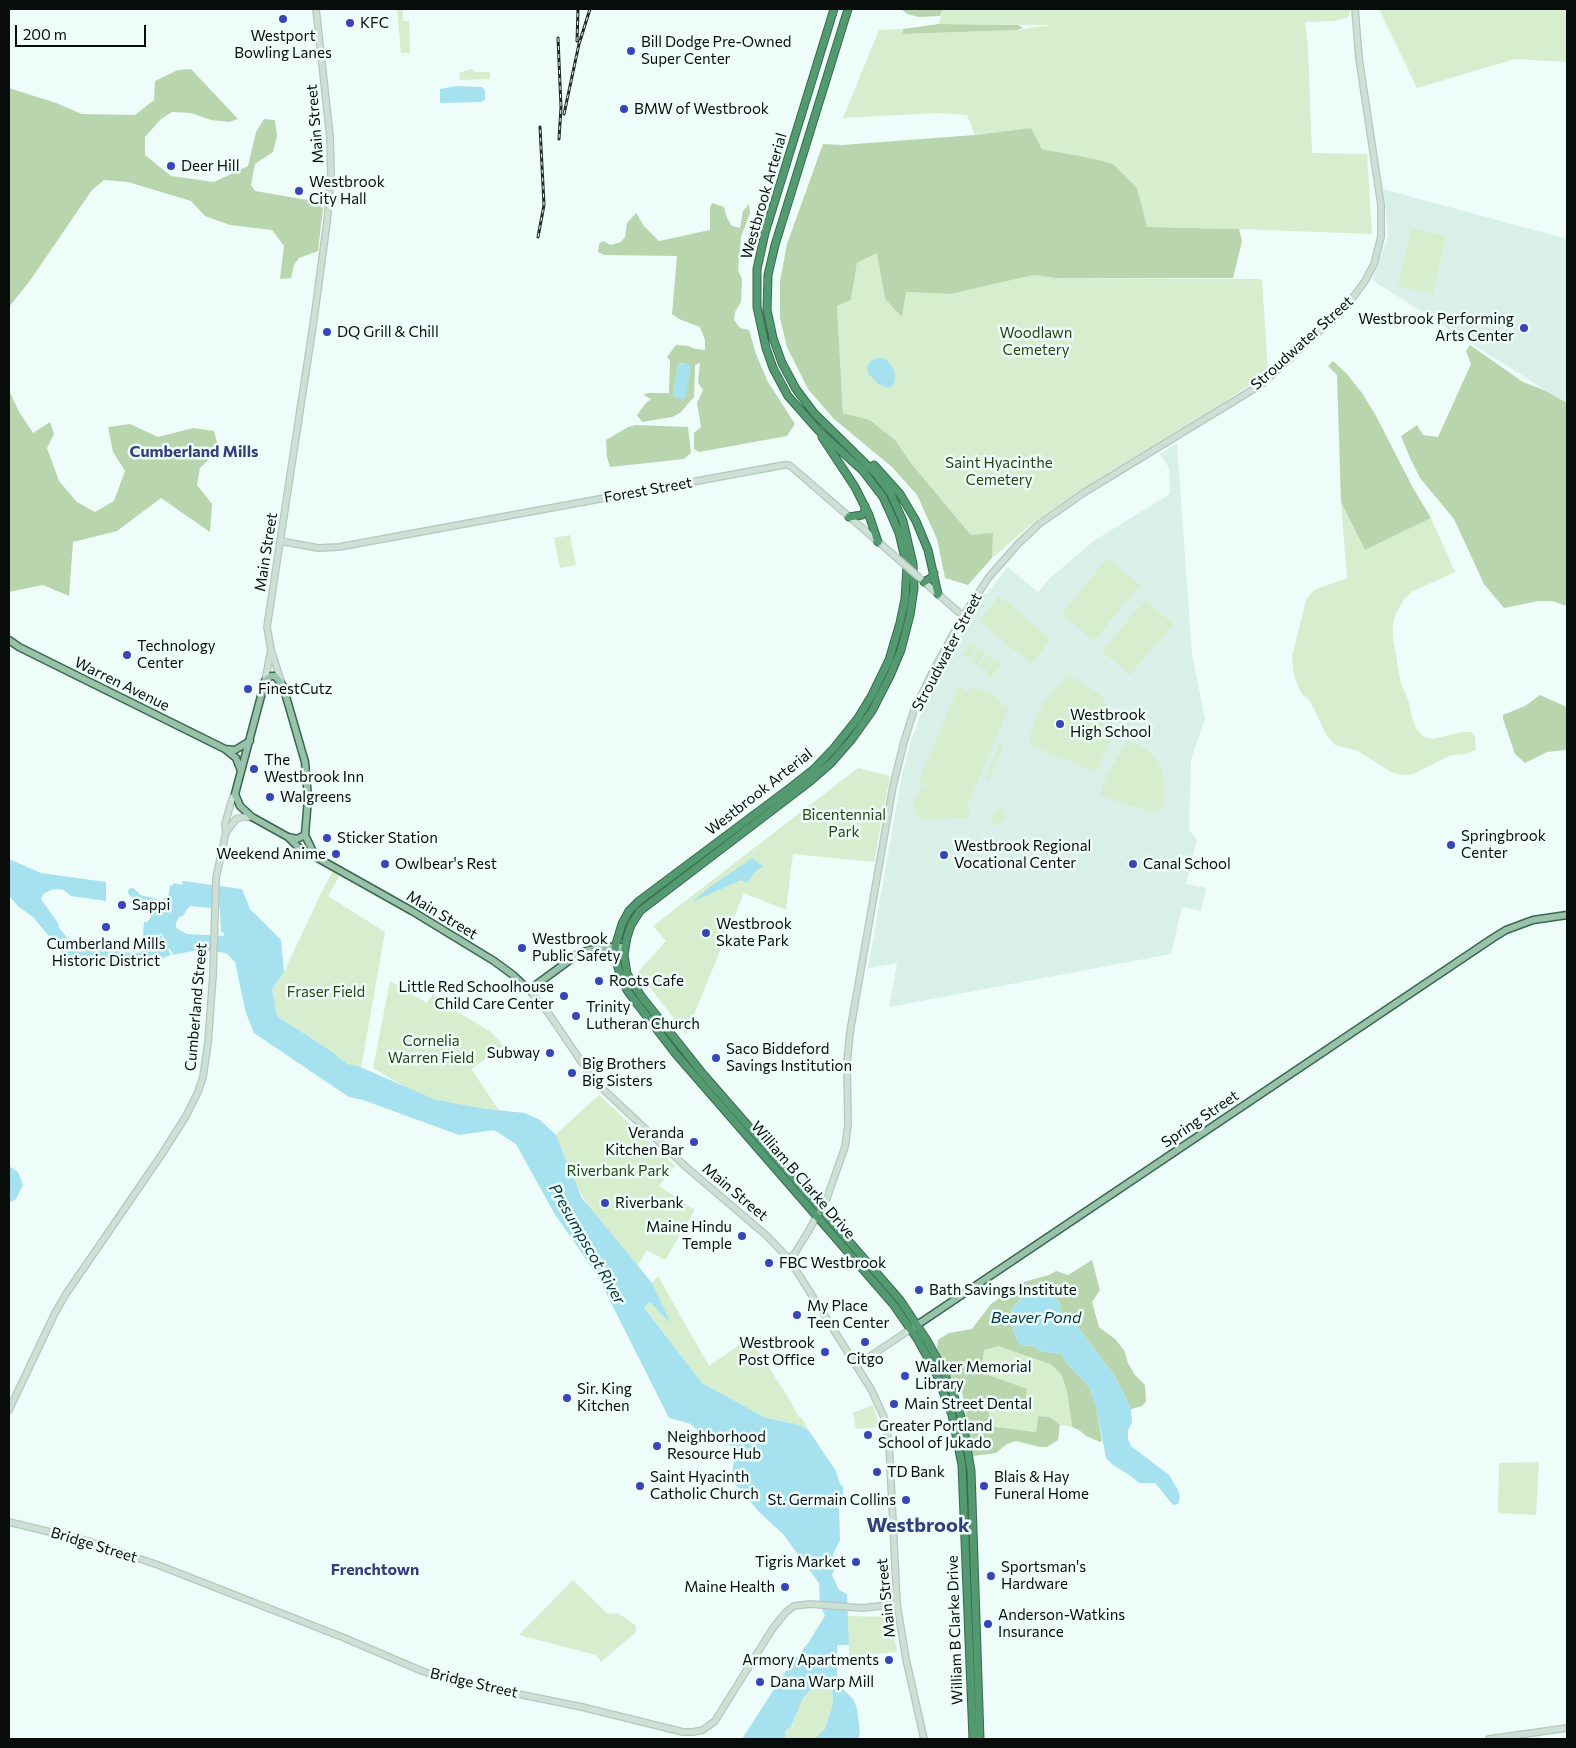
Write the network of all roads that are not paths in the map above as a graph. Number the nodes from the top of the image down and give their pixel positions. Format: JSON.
{"nodes":[{"id":1,"x":316,"y":9,"type":"edge"},
{"id":2,"x":834,"y":9,"type":"edge"},
{"id":3,"x":848,"y":9,"type":"edge"},
{"id":4,"x":1355,"y":9,"type":"edge"},
{"id":5,"x":818,"y":430,"type":"junction"},
{"id":6,"x":852,"y":449,"type":"junction"},
{"id":7,"x":864,"y":506,"type":"junction"},
{"id":8,"x":849,"y":518,"type":"junction"},
{"id":9,"x":280,"y":542,"type":"junction"},
{"id":10,"x":878,"y":542,"type":"junction"},
{"id":11,"x":934,"y":573,"type":"junction"},
{"id":12,"x":922,"y":580,"type":"junction"},
{"id":13,"x":938,"y":594,"type":"junction"},
{"id":14,"x":963,"y":616,"type":"junction"},
{"id":15,"x":9,"y":640,"type":"edge"},
{"id":16,"x":271,"y":650,"type":"junction"},
{"id":17,"x":265,"y":681,"type":"junction"},
{"id":18,"x":283,"y":686,"type":"junction"},
{"id":19,"x":250,"y":741,"type":"junction"},
{"id":20,"x":225,"y":749,"type":"junction"},
{"id":21,"x":242,"y":771,"type":"junction"},
{"id":22,"x":235,"y":794,"type":"junction"},
{"id":23,"x":252,"y":817,"type":"junction"},
{"id":24,"x":226,"y":832,"type":"junction"},
{"id":25,"x":305,"y":835,"type":"junction"},
{"id":26,"x":288,"y":837,"type":"junction"},
{"id":27,"x":315,"y":856,"type":"junction"},
{"id":28,"x":1567,"y":915,"type":"edge"},
{"id":29,"x":616,"y":947,"type":"junction"},
{"id":30,"x":624,"y":947,"type":"junction"},
{"id":31,"x":529,"y":990,"type":"junction"},
{"id":32,"x":821,"y":1209,"type":"junction"},
{"id":33,"x":817,"y":1217,"type":"junction"},
{"id":34,"x":789,"y":1259,"type":"junction"},
{"id":35,"x":914,"y":1327,"type":"junction"},
{"id":36,"x":857,"y":1365,"type":"junction"},
{"id":37,"x":9,"y":1410,"type":"edge"},
{"id":38,"x":9,"y":1522,"type":"edge"},
{"id":39,"x":897,"y":1604,"type":"junction"},
{"id":40,"x":1567,"y":1728,"type":"edge"},
{"id":41,"x":924,"y":1739,"type":"edge"},
{"id":42,"x":973,"y":1739,"type":"edge"},
{"id":43,"x":980,"y":1739,"type":"edge"},
{"id":44,"x":1489,"y":1739,"type":"edge"}],
"edges":[{"from":1,"to":9,"type":"main road","name":"Main Street"},
{"from":2,"to":5,"type":"highway","name":"Westbrook Arterial"},
{"from":3,"to":6,"type":"highway","name":"Westbrook Arterial"},
{"from":4,"to":14,"type":"main road","name":"Stroudwater Street"},
{"from":5,"to":7,"type":"highway"},
{"from":5,"to":29,"type":"highway","name":"Westbrook Arterial"},
{"from":6,"to":11,"type":"highway"},
{"from":6,"to":30,"type":"highway","name":"Westbrook Arterial"},
{"from":7,"to":8,"type":"highway"},
{"from":7,"to":10,"type":"highway"},
{"from":8,"to":9,"type":"main road","name":"Forest Street"},
{"from":8,"to":10,"type":"main road","name":"Forest Street"},
{"from":9,"to":16,"type":"main road","name":"Main Street"},
{"from":10,"to":12,"type":"main road","name":"Forest Street","bridge":true},
{"from":11,"to":12,"type":"highway"},
{"from":11,"to":13,"type":"highway"},
{"from":12,"to":13,"type":"main road","name":"Forest Street"},
{"from":13,"to":14,"type":"main road","name":"Forest Street"},
{"from":14,"to":32,"type":"main road","name":"Stroudwater Street"},
{"from":15,"to":20,"type":"main road","name":"Warren Avenue"},
{"from":16,"to":17,"type":"main road","name":"Cumberland Street"},
{"from":16,"to":18,"type":"main road","name":"Main Street"},
{"from":17,"to":18,"type":"main road"},
{"from":17,"to":19,"type":"main road","name":"Cumberland Street"},
{"from":18,"to":25,"type":"main road","name":"Main Street"},
{"from":19,"to":20,"type":"main road"},
{"from":19,"to":21,"type":"main road","name":"Cumberland Street"},
{"from":20,"to":21,"type":"main road","name":"Warren Avenue"},
{"from":21,"to":22,"type":"main road","name":"Cumberland Street"},
{"from":22,"to":23,"type":"main road"},
{"from":22,"to":24,"type":"main road","name":"Cumberland Street"},
{"from":23,"to":24,"type":"main road"},
{"from":23,"to":26,"type":"main road","name":"Main Street"},
{"from":24,"to":37,"type":"main road","name":"Cumberland Street"},
{"from":25,"to":26,"type":"main road"},
{"from":25,"to":27,"type":"main road"},
{"from":26,"to":27,"type":"main road","name":"Main Street"},
{"from":27,"to":31,"type":"main road","name":"Main Street"},
{"from":28,"to":35,"type":"main road","name":"Spring Street"},
{"from":29,"to":30,"type":"main road"},
{"from":29,"to":31,"type":"main road"},
{"from":29,"to":33,"type":"highway","name":"William B Clarke Drive"},
{"from":30,"to":32,"type":"highway","name":"William B Clarke Drive"},
{"from":31,"to":34,"type":"main road","name":"Main Street"},
{"from":32,"to":33,"type":"main road","name":"Stroudwater Street"},
{"from":32,"to":35,"type":"highway","name":"William B Clarke Drive"},
{"from":33,"to":34,"type":"main road","name":"Stroudwater Street"},
{"from":33,"to":35,"type":"highway","name":"William B Clarke Drive"},
{"from":34,"to":36,"type":"main road","name":"Main Street"},
{"from":35,"to":36,"type":"main road","name":"Spring Street"},
{"from":35,"to":42,"type":"highway","name":"William B Clarke Drive"},
{"from":35,"to":43,"type":"highway","name":"William B Clarke Drive"},
{"from":36,"to":39,"type":"main road","name":"Main Street"},
{"from":38,"to":39,"type":"main road","name":"Bridge Street"},
{"from":39,"to":41,"type":"main road","name":"Main Street"},
{"from":40,"to":44,"type":"main road"}]}
